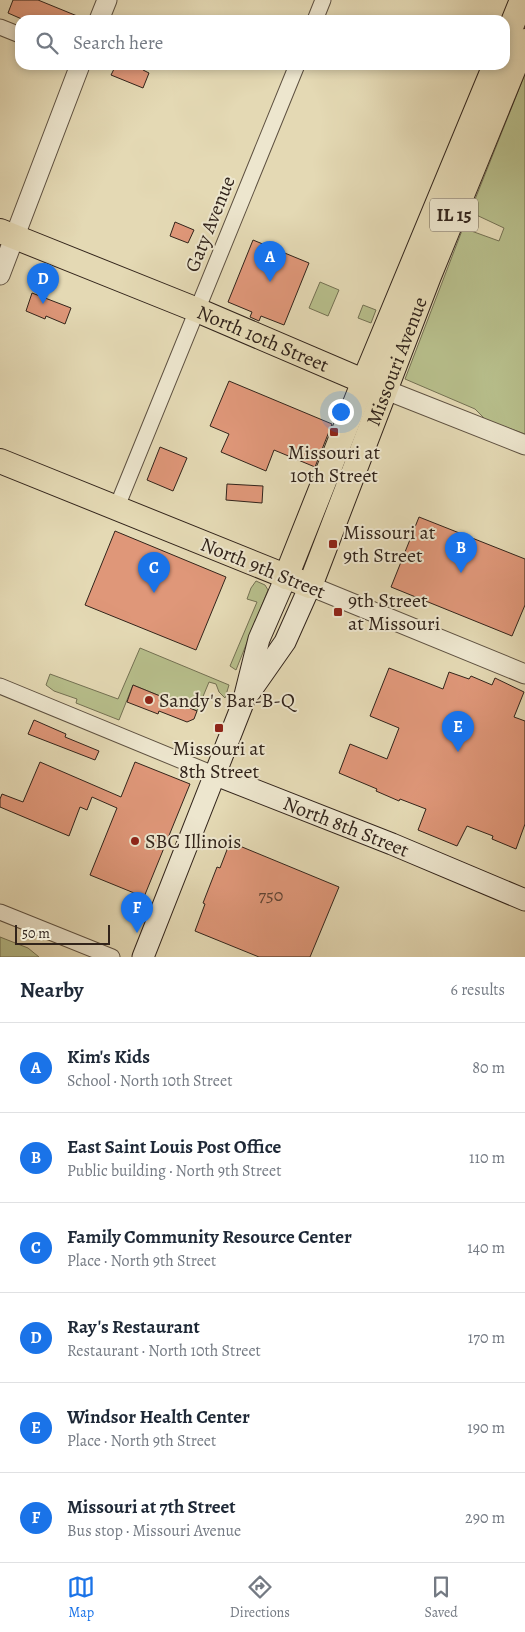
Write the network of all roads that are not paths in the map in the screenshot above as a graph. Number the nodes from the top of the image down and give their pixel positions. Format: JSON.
{"nodes":[{"id":1,"x":107,"y":0,"type":"edge"},
{"id":2,"x":323,"y":0,"type":"edge"},
{"id":3,"x":522,"y":0,"type":"edge"},
{"id":4,"x":100,"y":15,"type":"edge"},
{"id":5,"x":317,"y":15,"type":"edge"},
{"id":6,"x":0,"y":27,"type":"edge"},
{"id":7,"x":510,"y":30,"type":"edge"},
{"id":8,"x":15,"y":33,"type":"edge"},
{"id":9,"x":525,"y":41,"type":"edge"},
{"id":10,"x":78,"y":70,"type":"edge"},
{"id":11,"x":295,"y":70,"type":"edge"},
{"id":12,"x":493,"y":70,"type":"edge"},
{"id":13,"x":8,"y":234,"type":"edge"},
{"id":14,"x":0,"y":275,"type":"edge"},
{"id":15,"x":197,"y":310,"type":"junction"},
{"id":16,"x":364,"y":381,"type":"junction"},
{"id":17,"x":386,"y":390,"type":"junction"},
{"id":18,"x":525,"y":445,"type":"edge"},
{"id":19,"x":0,"y":461,"type":"edge"},
{"id":20,"x":116,"y":509,"type":"junction"},
{"id":21,"x":286,"y":577,"type":"junction"},
{"id":22,"x":310,"y":586,"type":"junction"},
{"id":23,"x":525,"y":674,"type":"edge"},
{"id":24,"x":0,"y":686,"type":"edge"},
{"id":25,"x":243,"y":703,"type":"junction"},
{"id":26,"x":216,"y":775,"type":"junction"},
{"id":27,"x":525,"y":900,"type":"edge"},
{"id":28,"x":0,"y":912,"type":"edge"},
{"id":29,"x":112,"y":957,"type":"edge"},
{"id":30,"x":143,"y":957,"type":"edge"}],
"edges":[{"from":1,"to":4,"type":"street"},
{"from":2,"to":5,"type":"street"},
{"from":3,"to":7,"type":"main road"},
{"from":6,"to":8,"type":"street"},
{"from":9,"to":17,"type":"main road","name":"Missouri Avenue","number":"IL 15"},
{"from":10,"to":13,"type":"street"},
{"from":11,"to":15,"type":"street","name":"Gaty Avenue"},
{"from":12,"to":16,"type":"main road","name":"Missouri Avenue","number":"IL 15"},
{"from":13,"to":14,"type":"street"},
{"from":13,"to":15,"type":"main road","name":"North 10th Street"},
{"from":15,"to":16,"type":"main road","name":"North 10th Street"},
{"from":15,"to":20,"type":"street","name":"Gaty Avenue"},
{"from":16,"to":17,"type":"main road","name":"North 10th Street"},
{"from":16,"to":21,"type":"main road","name":"Missouri Avenue","number":"IL 15"},
{"from":17,"to":18,"type":"street","name":"North 10th Street"},
{"from":17,"to":22,"type":"main road","name":"Missouri Avenue"},
{"from":19,"to":20,"type":"main road","name":"North 9th Street"},
{"from":20,"to":21,"type":"main road","name":"North 9th Street"},
{"from":21,"to":22,"type":"main road","name":"North 9th Street"},
{"from":21,"to":25,"type":"main road","name":"Missouri Avenue"},
{"from":22,"to":23,"type":"street","name":"North 9th Street"},
{"from":22,"to":25,"type":"main road","name":"Missouri Avenue"},
{"from":24,"to":26,"type":"street","name":"North 8th Street"},
{"from":25,"to":26,"type":"main road","name":"Missouri Avenue"},
{"from":26,"to":27,"type":"main road","name":"North 8th Street"},
{"from":26,"to":30,"type":"main road","name":"Missouri Avenue"},
{"from":28,"to":29,"type":"street"}]}
